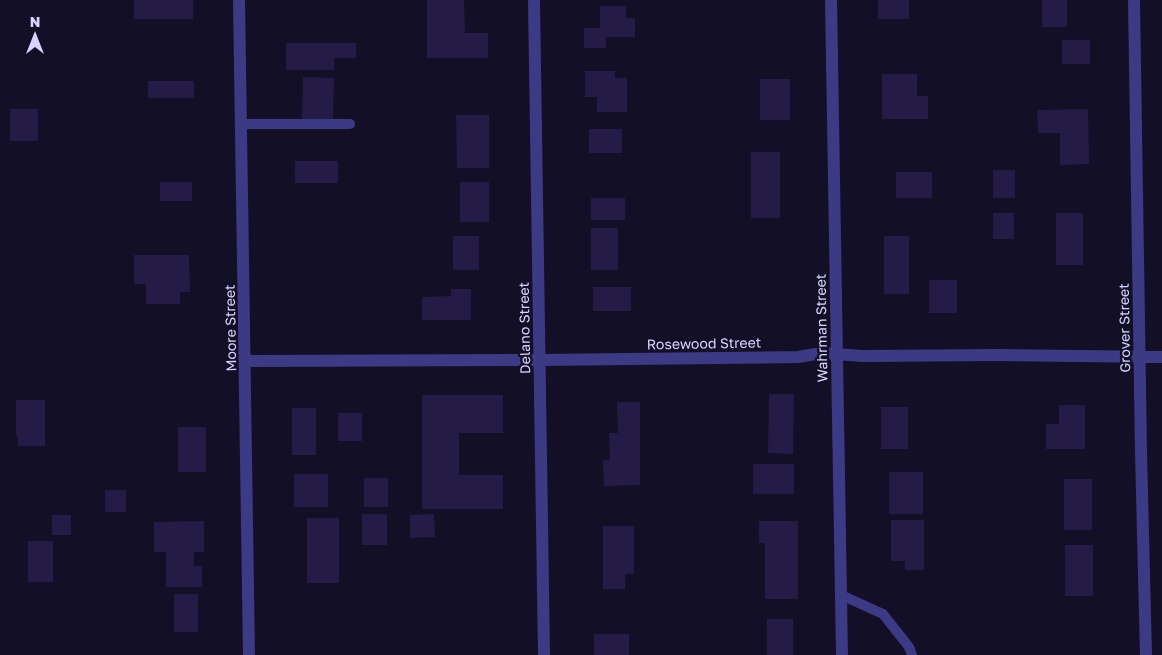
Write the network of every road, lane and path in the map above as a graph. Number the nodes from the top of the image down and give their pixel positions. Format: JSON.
{"nodes":[{"id":1,"x":239,"y":0,"type":"edge"},
{"id":2,"x":534,"y":0,"type":"edge"},
{"id":3,"x":831,"y":0,"type":"edge"},
{"id":4,"x":1134,"y":0,"type":"edge"},
{"id":5,"x":241,"y":124,"type":"junction"},
{"id":6,"x":350,"y":124,"type":"dead end"},
{"id":7,"x":837,"y":354,"type":"junction"},
{"id":8,"x":1140,"y":356,"type":"junction"},
{"id":9,"x":1162,"y":357,"type":"edge"},
{"id":10,"x":245,"y":360,"type":"junction"},
{"id":11,"x":540,"y":360,"type":"junction"},
{"id":12,"x":841,"y":595,"type":"junction"},
{"id":13,"x":249,"y":655,"type":"edge"},
{"id":14,"x":544,"y":655,"type":"edge"},
{"id":15,"x":842,"y":655,"type":"edge"},
{"id":16,"x":912,"y":655,"type":"edge"},
{"id":17,"x":1146,"y":655,"type":"edge"}],
"edges":[{"from":1,"to":5,"type":"street","name":"Moore Street"},
{"from":2,"to":11,"type":"street","name":"Delano Street"},
{"from":3,"to":7,"type":"street","name":"Wahrman Street"},
{"from":4,"to":8,"type":"street","name":"Grover Street"},
{"from":5,"to":6,"type":"lane"},
{"from":5,"to":10,"type":"street","name":"Moore Street"},
{"from":7,"to":8,"type":"street","name":"Rosewood Street"},
{"from":7,"to":11,"type":"street","name":"Rosewood Street"},
{"from":7,"to":12,"type":"street","name":"Wahrman Street"},
{"from":8,"to":9,"type":"street","name":"Rosewood Street"},
{"from":8,"to":17,"type":"street","name":"Grover Street"},
{"from":10,"to":11,"type":"street","name":"Rosewood Street"},
{"from":10,"to":13,"type":"street","name":"Moore Street"},
{"from":11,"to":14,"type":"street","name":"Delano Street"},
{"from":12,"to":15,"type":"street","name":"Wahrman Street"},
{"from":12,"to":16,"type":"lane"}]}
